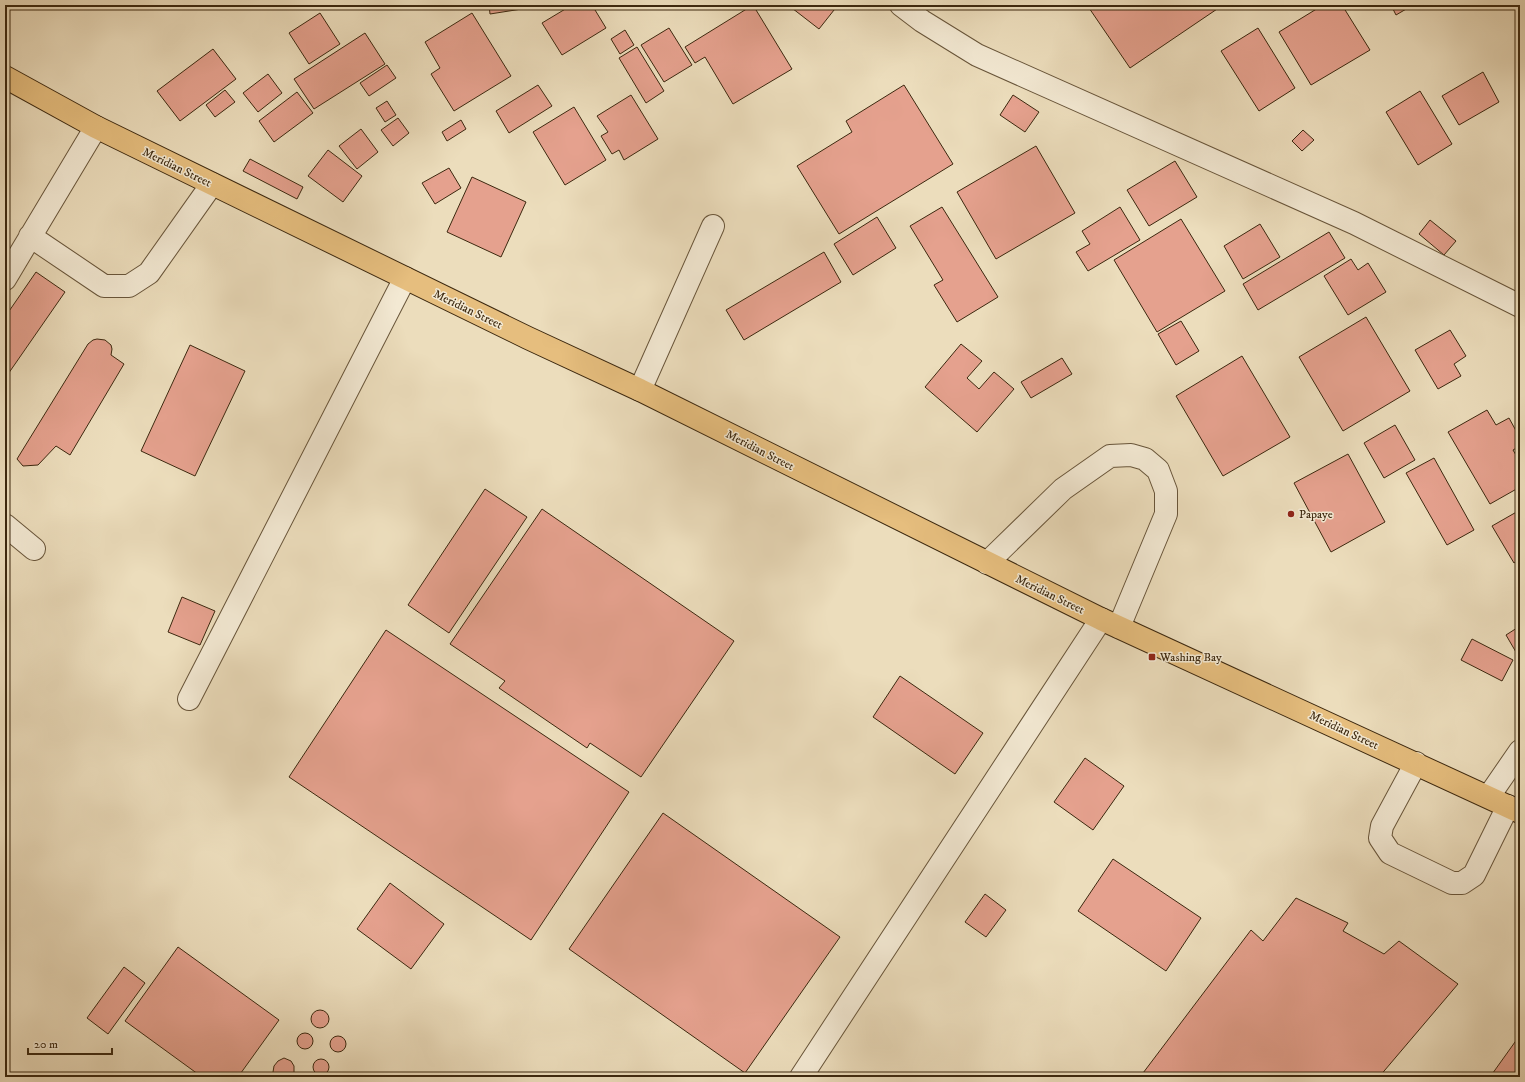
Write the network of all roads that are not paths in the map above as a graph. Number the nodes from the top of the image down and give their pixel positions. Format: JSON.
{"nodes":[{"id":1,"x":901,"y":5,"type":"edge"},
{"id":2,"x":5,"y":77,"type":"edge"},
{"id":3,"x":96,"y":127,"type":"junction"},
{"id":4,"x":212,"y":184,"type":"junction"},
{"id":5,"x":713,"y":226,"type":"dead end"},
{"id":6,"x":30,"y":236,"type":"junction"},
{"id":7,"x":405,"y":278,"type":"junction"},
{"id":8,"x":5,"y":279,"type":"edge"},
{"id":9,"x":1520,"y":306,"type":"edge"},
{"id":10,"x":640,"y":390,"type":"junction"},
{"id":11,"x":5,"y":525,"type":"edge"},
{"id":12,"x":34,"y":549,"type":"dead end"},
{"id":13,"x":987,"y":563,"type":"junction"},
{"id":14,"x":1110,"y":623,"type":"junction"},
{"id":15,"x":189,"y":699,"type":"dead end"},
{"id":16,"x":1520,"y":751,"type":"edge"},
{"id":17,"x":1416,"y":763,"type":"junction"},
{"id":18,"x":1505,"y":805,"type":"edge"},
{"id":19,"x":801,"y":1077,"type":"edge"}],
"edges":[{"from":1,"to":9,"type":"street"},
{"from":2,"to":3,"type":"main road","name":"Meridian Street"},
{"from":3,"to":4,"type":"main road","name":"Meridian Street"},
{"from":3,"to":6,"type":"street"},
{"from":4,"to":6,"type":"street"},
{"from":4,"to":7,"type":"main road","name":"Meridian Street"},
{"from":5,"to":10,"type":"street"},
{"from":6,"to":8,"type":"street"},
{"from":7,"to":10,"type":"main road","name":"Meridian Street"},
{"from":7,"to":15,"type":"street"},
{"from":10,"to":13,"type":"main road","name":"Meridian Street"},
{"from":11,"to":12,"type":"street"},
{"from":13,"to":14,"type":"main road","name":"Meridian Street"},
{"from":13,"to":14,"type":"street"},
{"from":14,"to":17,"type":"main road","name":"Meridian Street"},
{"from":14,"to":19,"type":"street"},
{"from":16,"to":18,"type":"street"},
{"from":17,"to":18,"type":"main road","name":"Meridian Street"},
{"from":17,"to":18,"type":"street"}]}
